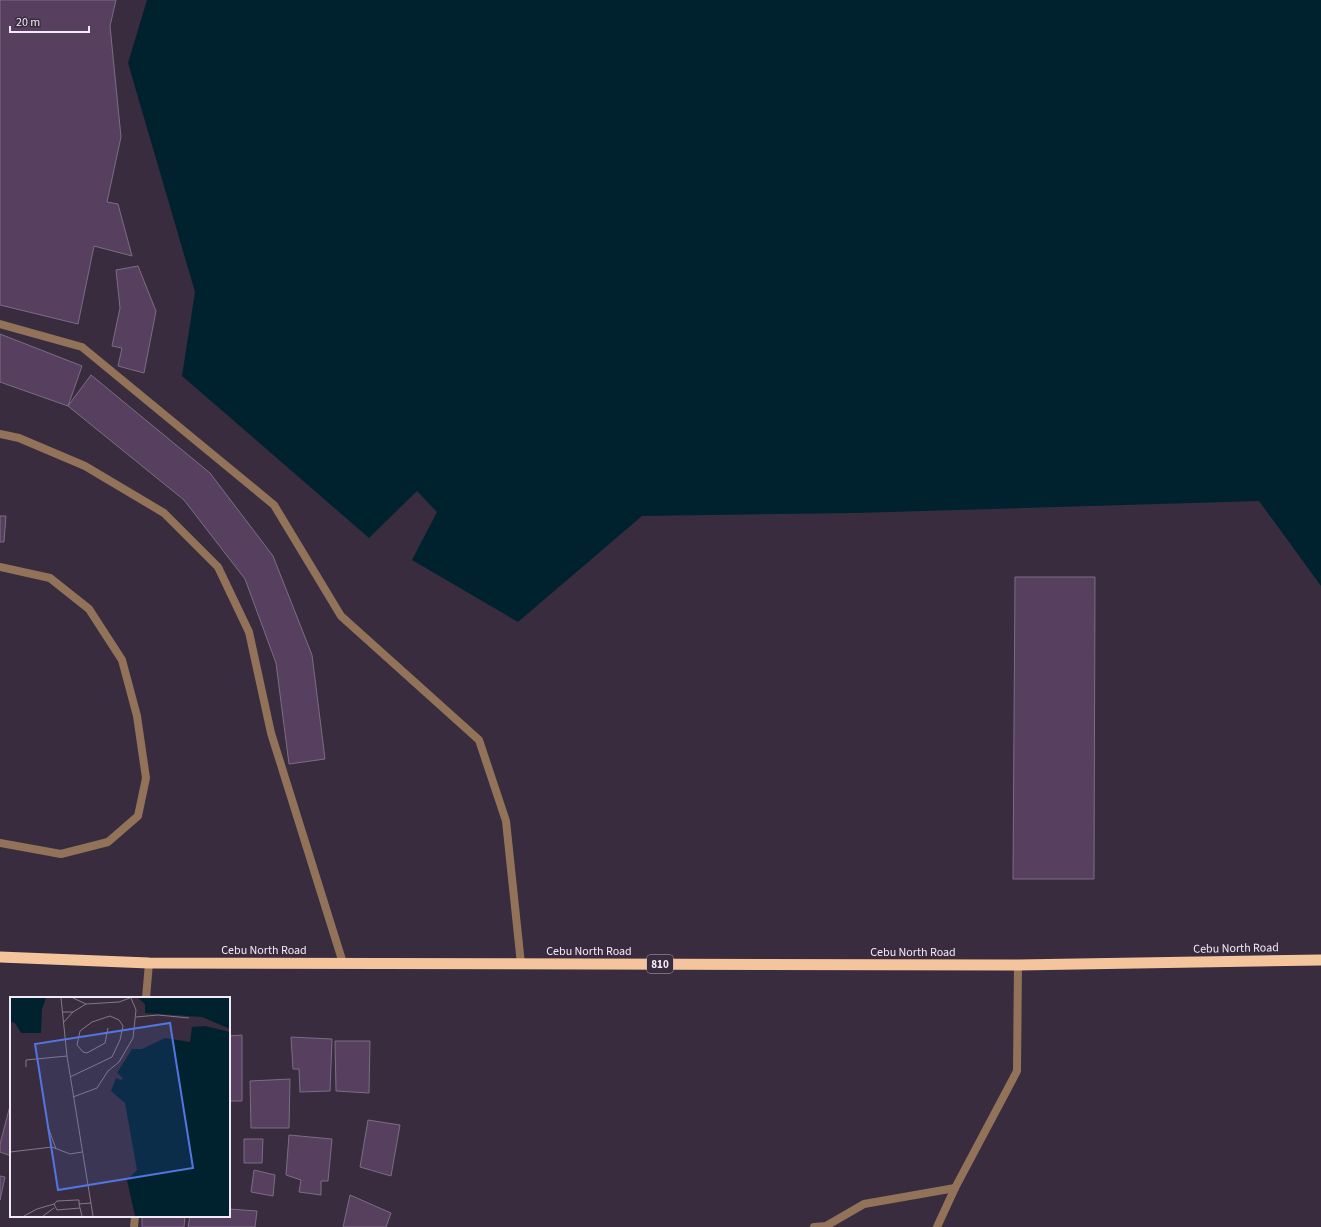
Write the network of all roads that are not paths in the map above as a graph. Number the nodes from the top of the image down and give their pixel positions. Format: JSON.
{"nodes":[{"id":1,"x":0,"y":324,"type":"edge"},
{"id":2,"x":0,"y":434,"type":"edge"},
{"id":3,"x":0,"y":567,"type":"edge"},
{"id":4,"x":0,"y":843,"type":"edge"},
{"id":5,"x":0,"y":957,"type":"edge"},
{"id":6,"x":1321,"y":960,"type":"edge"},
{"id":7,"x":149,"y":963,"type":"junction"},
{"id":8,"x":343,"y":963,"type":"junction"},
{"id":9,"x":521,"y":964,"type":"junction"},
{"id":10,"x":1018,"y":965,"type":"junction"},
{"id":11,"x":146,"y":997,"type":"edge"},
{"id":12,"x":955,"y":1188,"type":"junction"},
{"id":13,"x":135,"y":1217,"type":"edge"},
{"id":14,"x":134,"y":1227,"type":"edge"},
{"id":15,"x":814,"y":1227,"type":"edge"},
{"id":16,"x":937,"y":1227,"type":"edge"}],
"edges":[{"from":1,"to":9,"type":"street"},
{"from":2,"to":8,"type":"street"},
{"from":3,"to":4,"type":"street"},
{"from":5,"to":7,"type":"highway","name":"Cebu North Road","number":"810"},
{"from":6,"to":10,"type":"highway","name":"Cebu North Road","number":"810"},
{"from":7,"to":8,"type":"highway","name":"Cebu North Road","number":"810"},
{"from":7,"to":11,"type":"street"},
{"from":8,"to":9,"type":"highway","name":"Cebu North Road","number":"810"},
{"from":9,"to":10,"type":"highway","name":"Cebu North Road","number":"810"},
{"from":10,"to":12,"type":"street"},
{"from":12,"to":15,"type":"street"},
{"from":12,"to":16,"type":"street"},
{"from":13,"to":14,"type":"street"}]}
